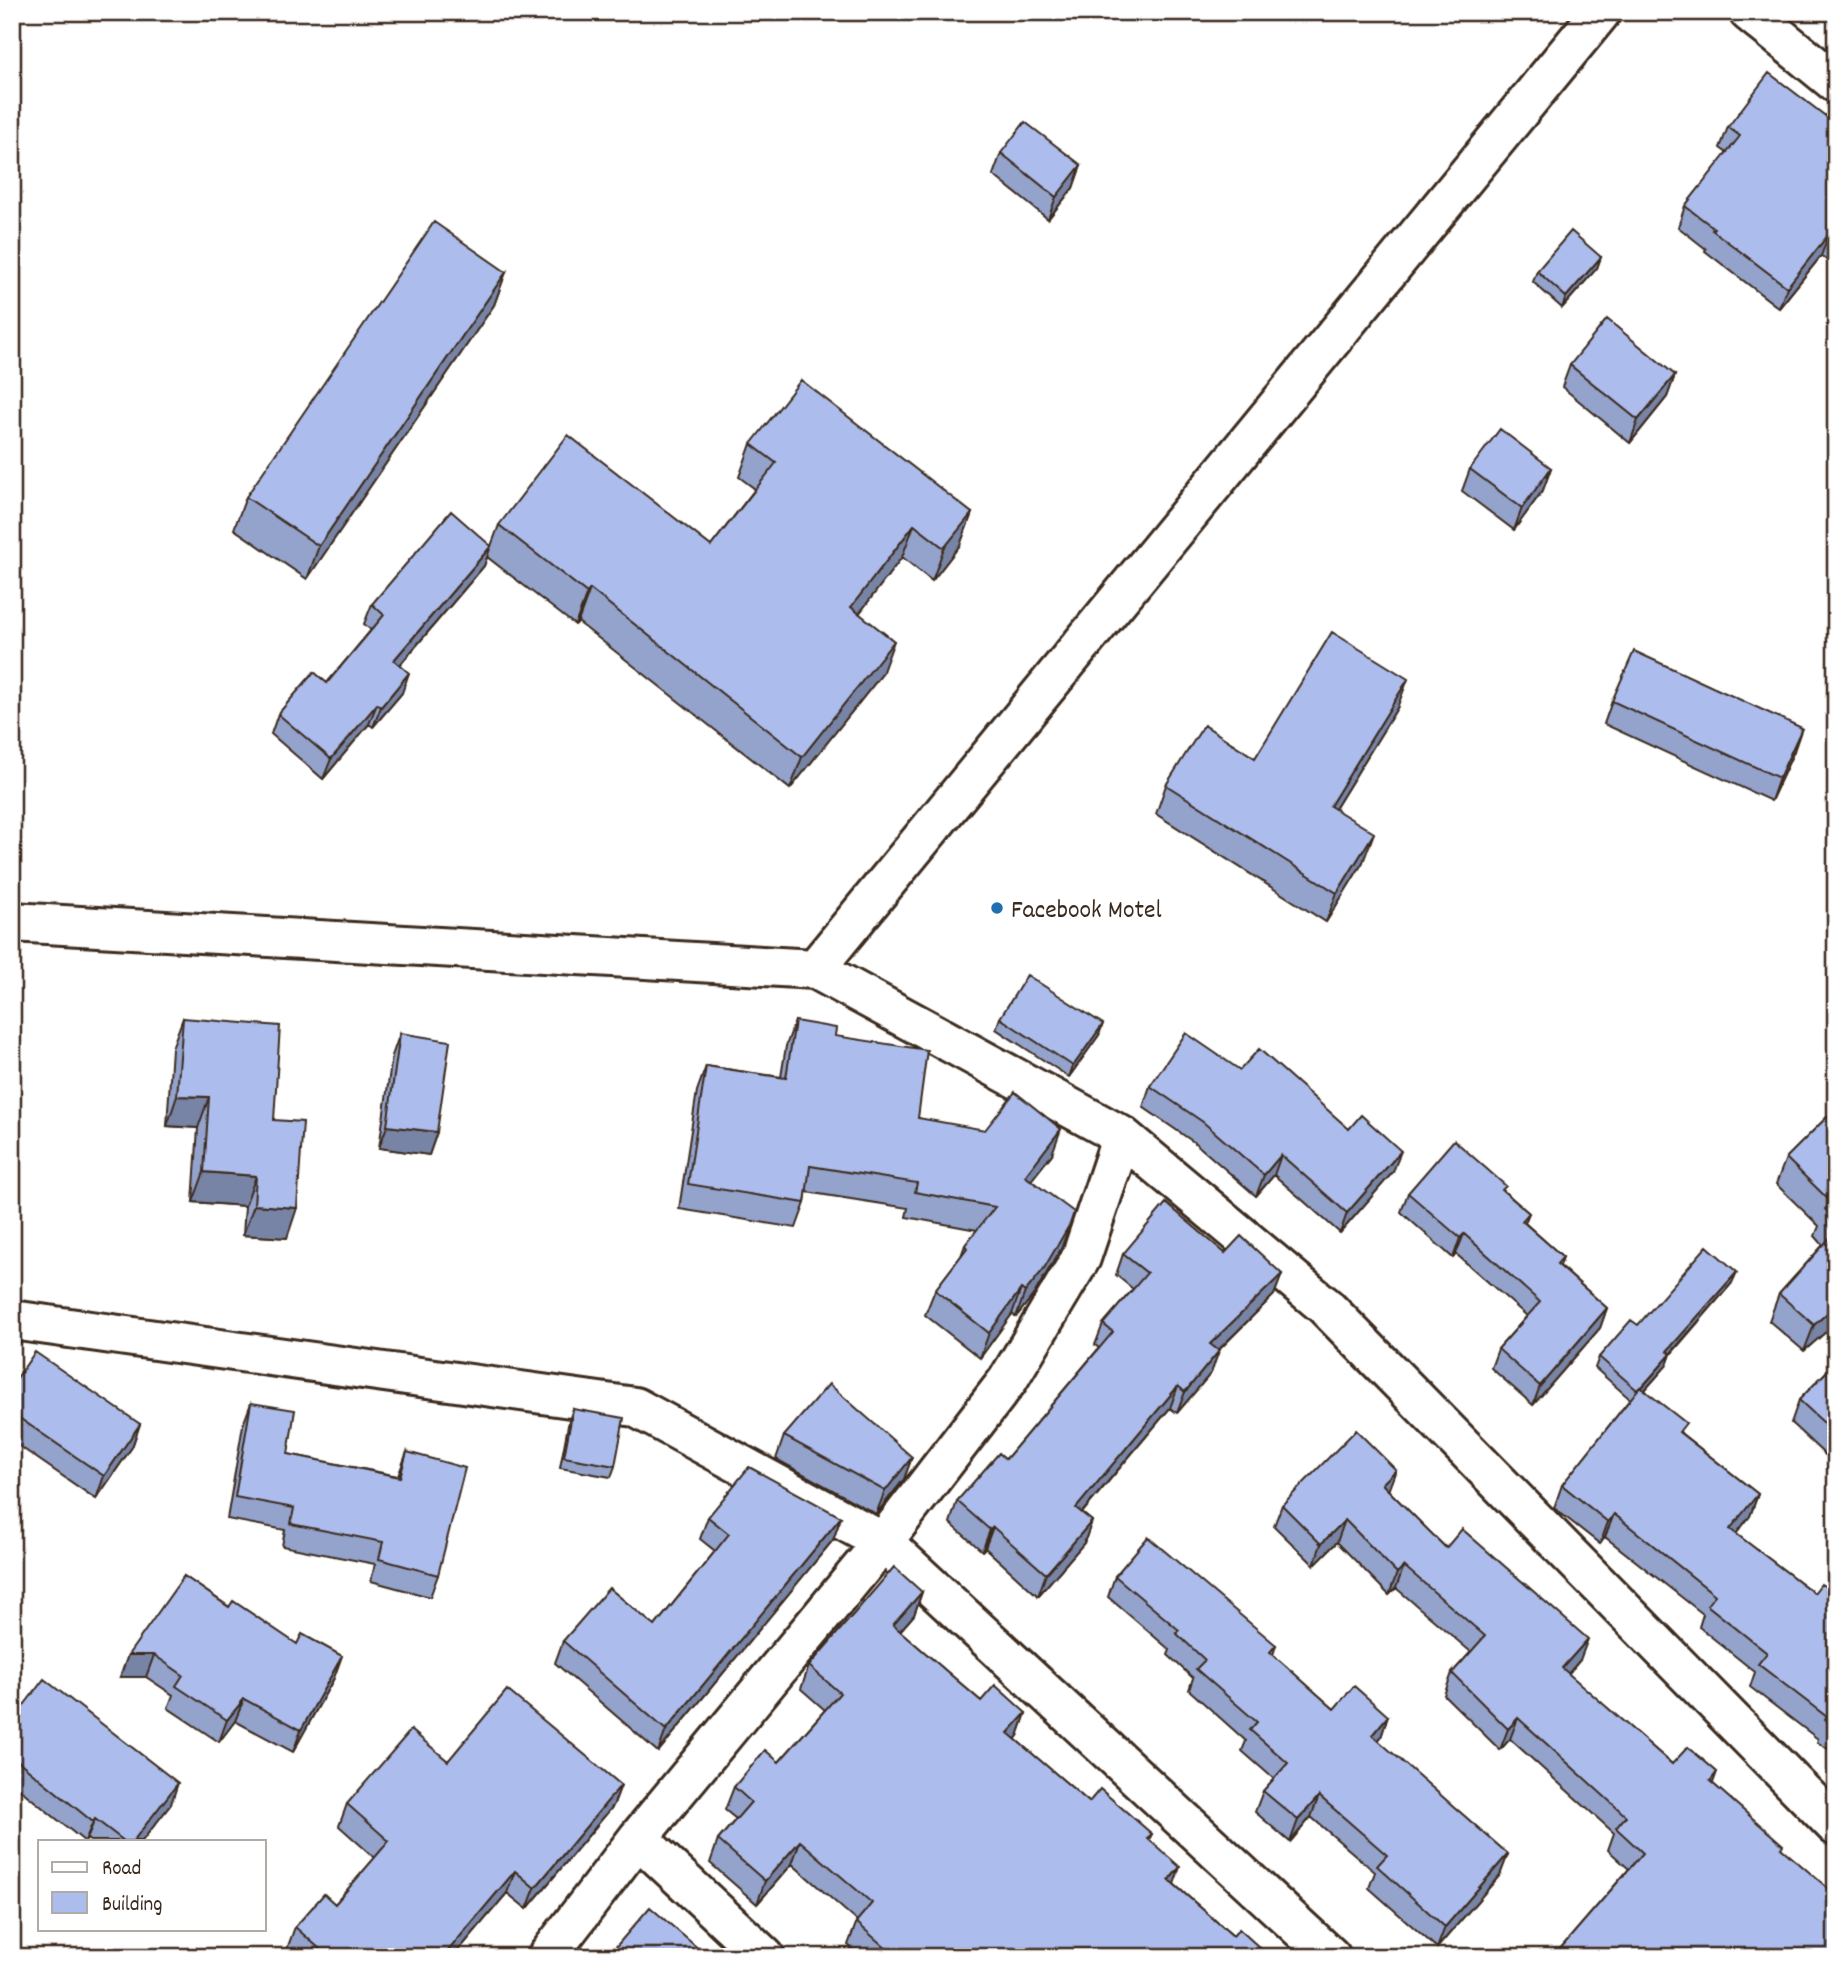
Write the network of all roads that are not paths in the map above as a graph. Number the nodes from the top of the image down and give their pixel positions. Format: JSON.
{"nodes":[{"id":1,"x":1601,"y":12,"type":"edge"},
{"id":2,"x":1749,"y":12,"type":"edge"},
{"id":3,"x":1836,"y":83,"type":"edge"},
{"id":4,"x":12,"y":922,"type":"edge"},
{"id":5,"x":815,"y":970,"type":"junction"},
{"id":6,"x":1122,"y":1136,"type":"junction"},
{"id":7,"x":12,"y":1320,"type":"edge"},
{"id":8,"x":883,"y":1542,"type":"junction"},
{"id":9,"x":1836,"y":1826,"type":"edge"},
{"id":10,"x":638,"y":1838,"type":"junction"},
{"id":11,"x":547,"y":1957,"type":"edge"},
{"id":12,"x":765,"y":1957,"type":"edge"},
{"id":13,"x":1331,"y":1957,"type":"edge"}],
"edges":[{"from":1,"to":5,"type":"street"},
{"from":2,"to":3,"type":"street"},
{"from":4,"to":5,"type":"street"},
{"from":5,"to":6,"type":"street"},
{"from":6,"to":8,"type":"street"},
{"from":6,"to":9,"type":"street"},
{"from":7,"to":8,"type":"street"},
{"from":8,"to":10,"type":"street"},
{"from":8,"to":13,"type":"street"},
{"from":10,"to":11,"type":"street"},
{"from":10,"to":12,"type":"street"}]}
